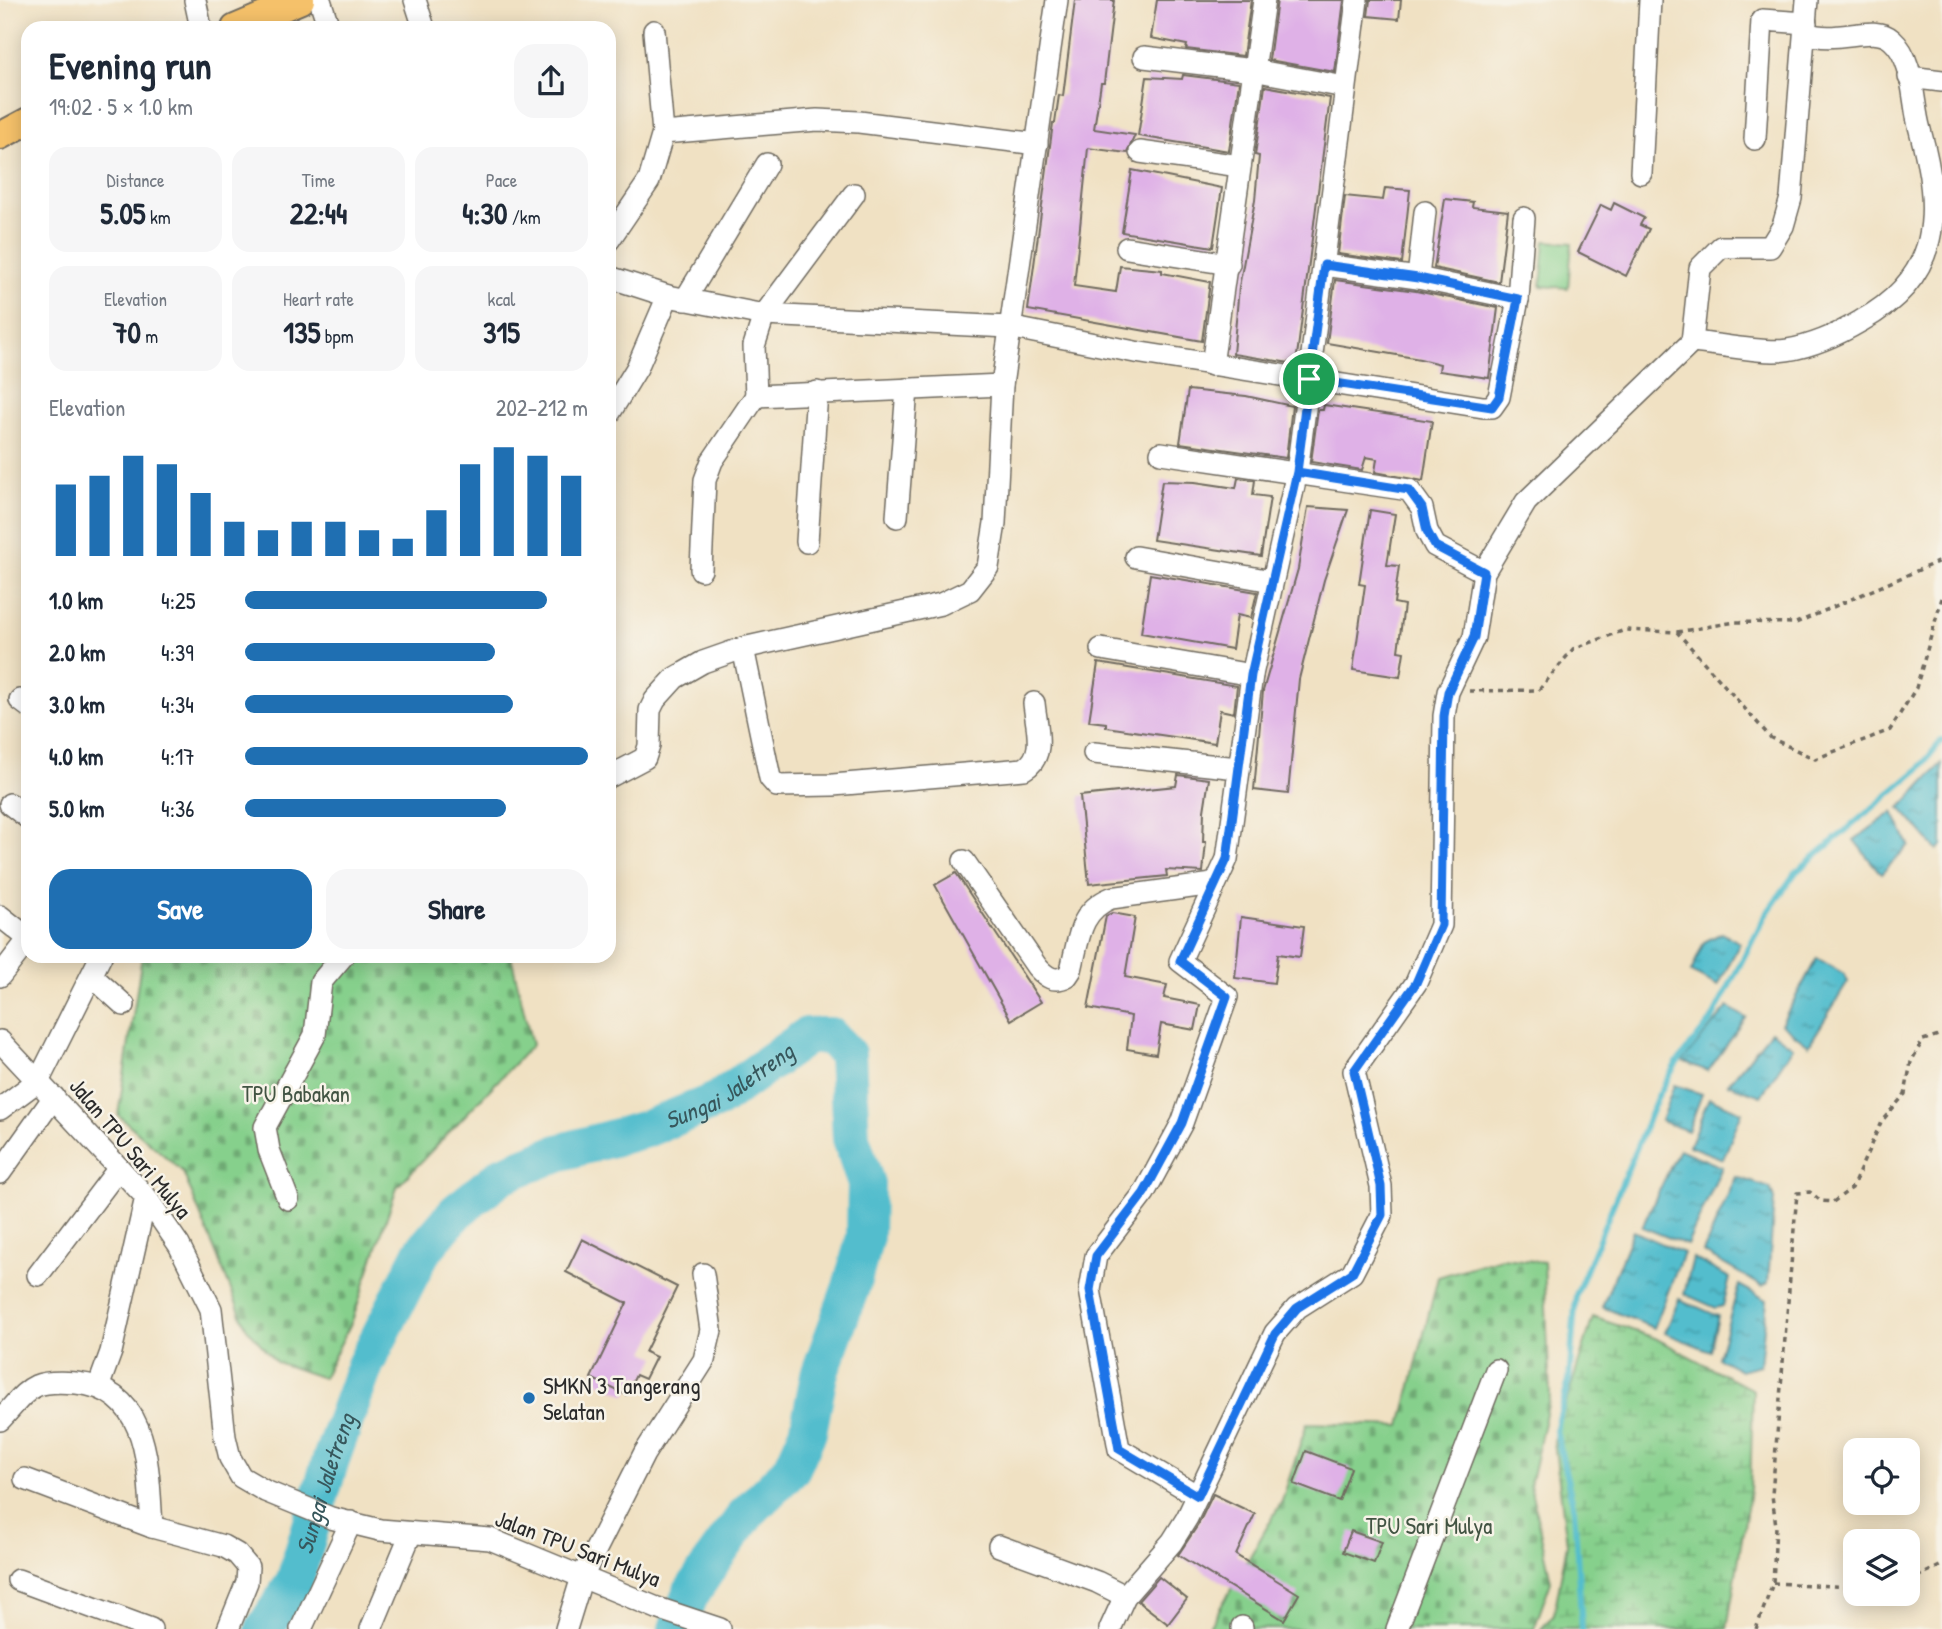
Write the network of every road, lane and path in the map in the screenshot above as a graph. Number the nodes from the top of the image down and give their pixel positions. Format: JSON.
{"nodes":[{"id":1,"x":195,"y":0,"type":"edge"},
{"id":2,"x":301,"y":0,"type":"edge"},
{"id":3,"x":320,"y":0,"type":"edge"},
{"id":4,"x":415,"y":0,"type":"edge"},
{"id":5,"x":1057,"y":0,"type":"edge"},
{"id":6,"x":1264,"y":0,"type":"edge"},
{"id":7,"x":1357,"y":0,"type":"edge"},
{"id":8,"x":1650,"y":0,"type":"edge"},
{"id":9,"x":1807,"y":0,"type":"edge"},
{"id":10,"x":200,"y":21,"type":"edge"},
{"id":11,"x":252,"y":21,"type":"edge"},
{"id":12,"x":327,"y":21,"type":"edge"},
{"id":13,"x":422,"y":21,"type":"edge"},
{"id":14,"x":1806,"y":28,"type":"junction"},
{"id":15,"x":654,"y":31,"type":"dead end"},
{"id":16,"x":1144,"y":57,"type":"dead end"},
{"id":17,"x":1252,"y":70,"type":"junction"},
{"id":18,"x":1909,"y":77,"type":"junction"},
{"id":19,"x":1942,"y":81,"type":"edge"},
{"id":20,"x":1345,"y":87,"type":"junction"},
{"id":21,"x":21,"y":125,"type":"edge"},
{"id":22,"x":663,"y":133,"type":"junction"},
{"id":23,"x":0,"y":136,"type":"edge"},
{"id":24,"x":1755,"y":139,"type":"dead end"},
{"id":25,"x":1037,"y":144,"type":"junction"},
{"id":26,"x":1140,"y":152,"type":"dead end"},
{"id":27,"x":767,"y":164,"type":"dead end"},
{"id":28,"x":1240,"y":166,"type":"junction"},
{"id":29,"x":1641,"y":173,"type":"dead end"},
{"id":30,"x":854,"y":194,"type":"dead end"},
{"id":31,"x":1425,"y":212,"type":"dead end"},
{"id":32,"x":1524,"y":218,"type":"dead end"},
{"id":33,"x":1938,"y":219,"type":"edge"},
{"id":34,"x":616,"y":230,"type":"edge"},
{"id":35,"x":1127,"y":248,"type":"dead end"},
{"id":36,"x":1228,"y":264,"type":"junction"},
{"id":37,"x":1324,"y":265,"type":"junction"},
{"id":38,"x":1418,"y":278,"type":"junction"},
{"id":39,"x":616,"y":280,"type":"edge"},
{"id":40,"x":676,"y":298,"type":"junction"},
{"id":41,"x":1518,"y":299,"type":"junction"},
{"id":42,"x":764,"y":315,"type":"junction"},
{"id":43,"x":1009,"y":327,"type":"junction"},
{"id":44,"x":1692,"y":342,"type":"junction"},
{"id":45,"x":1212,"y":365,"type":"junction"},
{"id":46,"x":1309,"y":379,"type":"junction"},
{"id":47,"x":1002,"y":385,"type":"junction"},
{"id":48,"x":907,"y":389,"type":"junction"},
{"id":49,"x":817,"y":392,"type":"junction"},
{"id":50,"x":756,"y":396,"type":"junction"},
{"id":51,"x":616,"y":402,"type":"edge"},
{"id":52,"x":1161,"y":453,"type":"dead end"},
{"id":53,"x":1297,"y":472,"type":"junction"},
{"id":54,"x":897,"y":517,"type":"dead end"},
{"id":55,"x":807,"y":542,"type":"dead end"},
{"id":56,"x":1136,"y":556,"type":"dead end"},
{"id":57,"x":1942,"y":560,"type":"edge"},
{"id":58,"x":701,"y":570,"type":"dead end"},
{"id":59,"x":1484,"y":572,"type":"junction"},
{"id":60,"x":1272,"y":582,"type":"junction"},
{"id":61,"x":1942,"y":598,"type":"edge"},
{"id":62,"x":1677,"y":632,"type":"junction"},
{"id":63,"x":743,"y":648,"type":"junction"},
{"id":64,"x":1101,"y":649,"type":"dead end"},
{"id":65,"x":1251,"y":675,"type":"junction"},
{"id":66,"x":1448,"y":692,"type":"junction"},
{"id":67,"x":1034,"y":703,"type":"dead end"},
{"id":68,"x":1094,"y":753,"type":"dead end"},
{"id":69,"x":1238,"y":768,"type":"junction"},
{"id":70,"x":616,"y":774,"type":"edge"},
{"id":71,"x":10,"y":804,"type":"dead end"},
{"id":72,"x":21,"y":813,"type":"edge"},
{"id":73,"x":964,"y":861,"type":"dead end"},
{"id":74,"x":1213,"y":884,"type":"junction"},
{"id":75,"x":0,"y":916,"type":"edge"},
{"id":76,"x":21,"y":933,"type":"edge"},
{"id":77,"x":21,"y":948,"type":"edge"},
{"id":78,"x":98,"y":963,"type":"edge"},
{"id":79,"x":337,"y":963,"type":"edge"},
{"id":80,"x":0,"y":976,"type":"edge"},
{"id":81,"x":93,"y":976,"type":"junction"},
{"id":82,"x":124,"y":1005,"type":"dead end"},
{"id":83,"x":1942,"y":1034,"type":"edge"},
{"id":84,"x":0,"y":1041,"type":"edge"},
{"id":85,"x":39,"y":1080,"type":"junction"},
{"id":86,"x":54,"y":1097,"type":"junction"},
{"id":87,"x":0,"y":1110,"type":"edge"},
{"id":88,"x":119,"y":1168,"type":"junction"},
{"id":89,"x":0,"y":1173,"type":"edge"},
{"id":90,"x":146,"y":1198,"type":"junction"},
{"id":91,"x":288,"y":1199,"type":"dead end"},
{"id":92,"x":703,"y":1274,"type":"dead end"},
{"id":93,"x":38,"y":1275,"type":"dead end"},
{"id":94,"x":1496,"y":1370,"type":"dead end"},
{"id":95,"x":99,"y":1385,"type":"junction"},
{"id":96,"x":0,"y":1420,"type":"edge"},
{"id":97,"x":25,"y":1479,"type":"dead end"},
{"id":98,"x":1198,"y":1496,"type":"junction"},
{"id":99,"x":341,"y":1520,"type":"junction"},
{"id":100,"x":152,"y":1527,"type":"junction"},
{"id":101,"x":411,"y":1533,"type":"junction"},
{"id":102,"x":999,"y":1546,"type":"dead end"},
{"id":103,"x":1942,"y":1565,"type":"edge"},
{"id":104,"x":1920,"y":1575,"type":"edge"},
{"id":105,"x":582,"y":1577,"type":"junction"},
{"id":106,"x":18,"y":1580,"type":"dead end"},
{"id":107,"x":1773,"y":1583,"type":"junction"},
{"id":108,"x":1843,"y":1586,"type":"edge"},
{"id":109,"x":1125,"y":1596,"type":"junction"},
{"id":110,"x":716,"y":1627,"type":"edge"},
{"id":111,"x":151,"y":1629,"type":"edge"},
{"id":112,"x":228,"y":1629,"type":"edge"},
{"id":113,"x":301,"y":1629,"type":"edge"},
{"id":114,"x":371,"y":1629,"type":"edge"},
{"id":115,"x":566,"y":1629,"type":"edge"},
{"id":116,"x":1110,"y":1629,"type":"edge"},
{"id":117,"x":1397,"y":1629,"type":"edge"},
{"id":118,"x":1756,"y":1629,"type":"edge"}],
"edges":[{"from":1,"to":10,"type":"street"},
{"from":2,"to":11,"type":"main road"},
{"from":3,"to":12,"type":"street"},
{"from":4,"to":13,"type":"street"},
{"from":5,"to":25,"type":"street"},
{"from":6,"to":17,"type":"street"},
{"from":7,"to":20,"type":"street"},
{"from":8,"to":29,"type":"street"},
{"from":9,"to":14,"type":"street"},
{"from":14,"to":18,"type":"street"},
{"from":14,"to":24,"type":"street"},
{"from":14,"to":44,"type":"street"},
{"from":15,"to":22,"type":"street"},
{"from":16,"to":17,"type":"street"},
{"from":17,"to":20,"type":"street"},
{"from":17,"to":28,"type":"street"},
{"from":18,"to":19,"type":"street"},
{"from":18,"to":33,"type":"street"},
{"from":20,"to":37,"type":"street"},
{"from":21,"to":23,"type":"main road"},
{"from":22,"to":25,"type":"street"},
{"from":22,"to":34,"type":"street"},
{"from":25,"to":43,"type":"street"},
{"from":26,"to":28,"type":"street"},
{"from":27,"to":40,"type":"street"},
{"from":28,"to":36,"type":"street"},
{"from":30,"to":42,"type":"street"},
{"from":31,"to":38,"type":"street"},
{"from":32,"to":41,"type":"street"},
{"from":33,"to":44,"type":"street"},
{"from":35,"to":36,"type":"street"},
{"from":36,"to":45,"type":"street"},
{"from":37,"to":38,"type":"street"},
{"from":37,"to":46,"type":"street"},
{"from":38,"to":41,"type":"street"},
{"from":39,"to":40,"type":"street"},
{"from":40,"to":42,"type":"street"},
{"from":40,"to":51,"type":"street"},
{"from":41,"to":46,"type":"street"},
{"from":42,"to":43,"type":"street"},
{"from":42,"to":50,"type":"street"},
{"from":43,"to":45,"type":"street"},
{"from":43,"to":47,"type":"street"},
{"from":44,"to":59,"type":"street"},
{"from":45,"to":46,"type":"street"},
{"from":46,"to":53,"type":"street"},
{"from":47,"to":48,"type":"street"},
{"from":47,"to":63,"type":"street"},
{"from":48,"to":49,"type":"street"},
{"from":48,"to":54,"type":"street"},
{"from":49,"to":50,"type":"street"},
{"from":49,"to":55,"type":"street"},
{"from":50,"to":58,"type":"street"},
{"from":52,"to":53,"type":"street"},
{"from":53,"to":59,"type":"street"},
{"from":53,"to":60,"type":"street"},
{"from":56,"to":60,"type":"street"},
{"from":57,"to":62,"type":"path"},
{"from":59,"to":66,"type":"street"},
{"from":60,"to":65,"type":"street"},
{"from":61,"to":62,"type":"path"},
{"from":62,"to":66,"type":"path"},
{"from":63,"to":67,"type":"street"},
{"from":63,"to":70,"type":"street"},
{"from":64,"to":65,"type":"street"},
{"from":65,"to":69,"type":"street"},
{"from":66,"to":98,"type":"street"},
{"from":68,"to":69,"type":"street"},
{"from":69,"to":74,"type":"street"},
{"from":71,"to":72,"type":"street"},
{"from":73,"to":74,"type":"street"},
{"from":74,"to":98,"type":"street"},
{"from":75,"to":76,"type":"street"},
{"from":77,"to":80,"type":"street"},
{"from":78,"to":81,"type":"street"},
{"from":79,"to":91,"type":"street"},
{"from":81,"to":82,"type":"street"},
{"from":81,"to":85,"type":"street"},
{"from":83,"to":107,"type":"path"},
{"from":84,"to":85,"type":"street","name":"Jalan TPU Sari Mulya"},
{"from":85,"to":86,"type":"street","name":"Jalan TPU Sari Mulya"},
{"from":85,"to":87,"type":"street"},
{"from":86,"to":88,"type":"street","name":"Jalan TPU Sari Mulya"},
{"from":86,"to":89,"type":"street"},
{"from":88,"to":90,"type":"street","name":"Jalan TPU Sari Mulya"},
{"from":88,"to":93,"type":"street"},
{"from":90,"to":95,"type":"street"},
{"from":90,"to":99,"type":"street","name":"Jalan TPU Sari Mulya"},
{"from":92,"to":105,"type":"street"},
{"from":94,"to":117,"type":"street"},
{"from":95,"to":96,"type":"street"},
{"from":95,"to":100,"type":"street"},
{"from":97,"to":100,"type":"street"},
{"from":98,"to":109,"type":"street"},
{"from":99,"to":101,"type":"street","name":"Jalan TPU Sari Mulya"},
{"from":99,"to":113,"type":"street"},
{"from":100,"to":112,"type":"street"},
{"from":101,"to":105,"type":"street","name":"Jalan TPU Sari Mulya"},
{"from":101,"to":114,"type":"street"},
{"from":102,"to":109,"type":"street"},
{"from":103,"to":104,"type":"path"},
{"from":105,"to":110,"type":"street","name":"Jalan TPU Sari Mulya"},
{"from":105,"to":115,"type":"street"},
{"from":106,"to":111,"type":"street"},
{"from":107,"to":108,"type":"path"},
{"from":107,"to":118,"type":"path"},
{"from":109,"to":116,"type":"street"}]}
